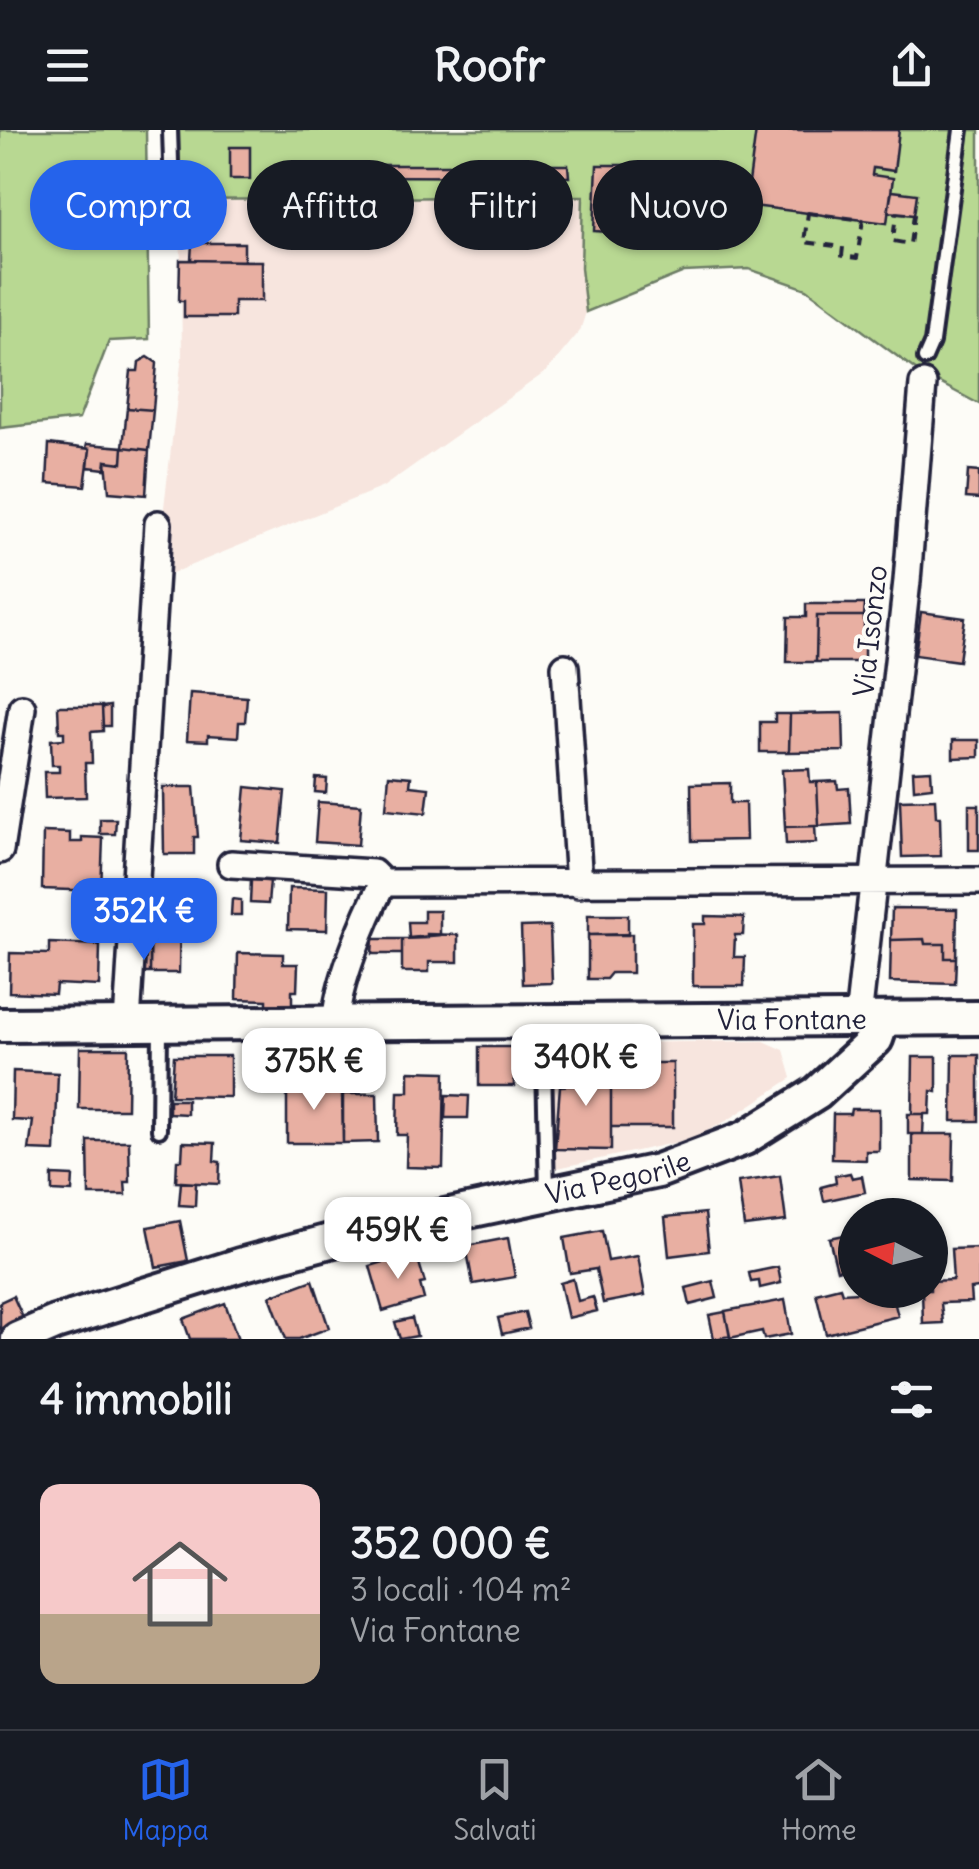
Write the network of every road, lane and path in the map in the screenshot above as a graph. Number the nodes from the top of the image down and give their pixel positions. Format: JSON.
{"nodes":[{"id":1,"x":170,"y":130,"type":"edge"},
{"id":2,"x":961,"y":130,"type":"edge"},
{"id":3,"x":171,"y":160,"type":"edge"},
{"id":4,"x":914,"y":215,"type":"joint"},
{"id":5,"x":862,"y":220,"type":"joint"},
{"id":6,"x":924,"y":371,"type":"joint"},
{"id":7,"x":158,"y":524,"type":"dead end"},
{"id":8,"x":565,"y":667,"type":"dead end"},
{"id":9,"x":22,"y":708,"type":"dead end"},
{"id":10,"x":0,"y":850,"type":"edge"},
{"id":11,"x":231,"y":864,"type":"dead end"},
{"id":12,"x":979,"y":881,"type":"edge"},
{"id":13,"x":383,"y":883,"type":"junction"},
{"id":14,"x":872,"y":883,"type":"junction"},
{"id":15,"x":579,"y":884,"type":"junction"},
{"id":16,"x":979,"y":1018,"type":"edge"},
{"id":17,"x":542,"y":1019,"type":"junction"},
{"id":18,"x":871,"y":1019,"type":"junction"},
{"id":19,"x":336,"y":1022,"type":"junction"},
{"id":20,"x":127,"y":1023,"type":"junction"},
{"id":21,"x":160,"y":1023,"type":"junction"},
{"id":22,"x":0,"y":1025,"type":"edge"},
{"id":23,"x":160,"y":1130,"type":"dead end"},
{"id":24,"x":547,"y":1194,"type":"junction"},
{"id":25,"x":18,"y":1339,"type":"edge"}],
"edges":[{"from":1,"to":3,"type":"lane"},
{"from":2,"to":6,"type":"lane"},
{"from":4,"to":4,"type":"path"},
{"from":5,"to":5,"type":"path"},
{"from":6,"to":14,"type":"street","name":"Via Isonzo"},
{"from":7,"to":20,"type":"street"},
{"from":8,"to":15,"type":"street"},
{"from":9,"to":10,"type":"street"},
{"from":11,"to":13,"type":"street"},
{"from":12,"to":14,"type":"street"},
{"from":13,"to":15,"type":"street"},
{"from":13,"to":19,"type":"street"},
{"from":14,"to":15,"type":"street"},
{"from":14,"to":18,"type":"street","name":"Via Isonzo"},
{"from":16,"to":18,"type":"street","name":"Via Fontane"},
{"from":17,"to":18,"type":"street","name":"Via Fontane"},
{"from":17,"to":19,"type":"street","name":"Via Fontane"},
{"from":17,"to":24,"type":"lane"},
{"from":18,"to":24,"type":"street","name":"Via Pegorile"},
{"from":19,"to":21,"type":"street","name":"Via Fontane"},
{"from":20,"to":21,"type":"street","name":"Via Fontane"},
{"from":20,"to":22,"type":"street","name":"Via Fontane"},
{"from":21,"to":23,"type":"lane"},
{"from":24,"to":25,"type":"street","name":"Via Pegorile"}]}
